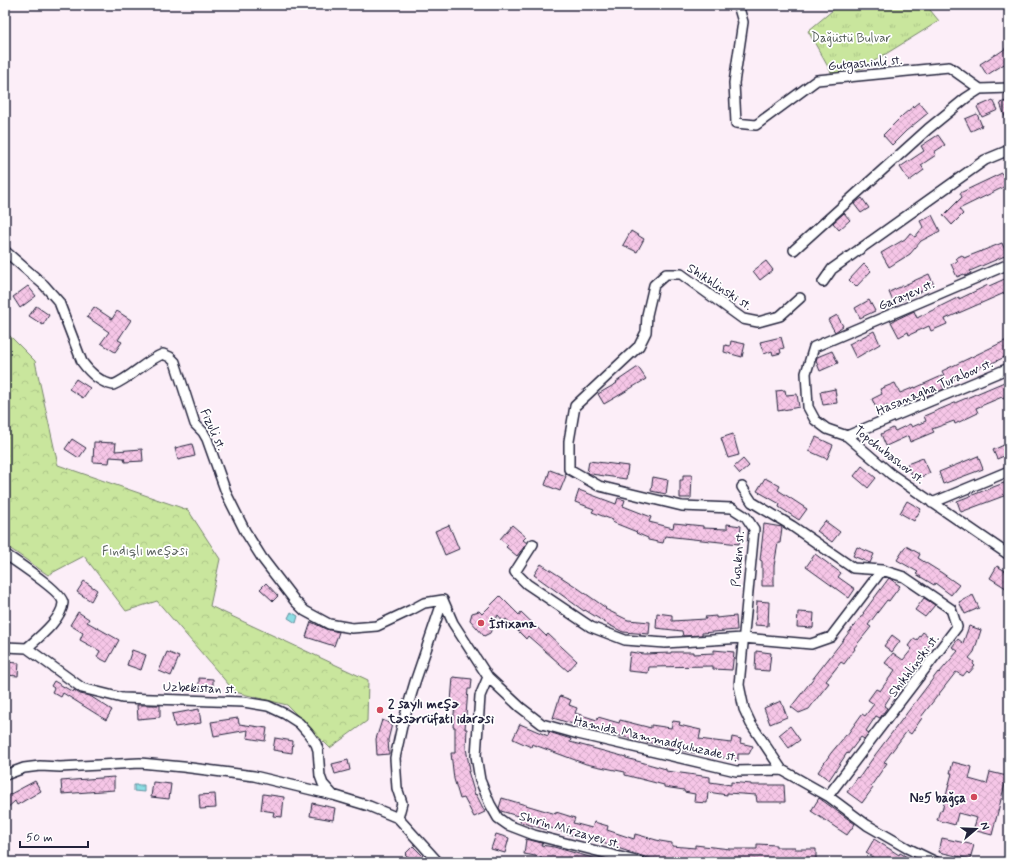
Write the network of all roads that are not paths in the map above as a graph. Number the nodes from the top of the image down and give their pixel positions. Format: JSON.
{"nodes":[{"id":1,"x":738,"y":5,"type":"edge"},
{"id":2,"x":1009,"y":88,"type":"edge"},
{"id":3,"x":980,"y":89,"type":"junction"},
{"id":4,"x":1009,"y":150,"type":"edge"},
{"id":5,"x":794,"y":250,"type":"dead end"},
{"id":6,"x":5,"y":251,"type":"edge"},
{"id":7,"x":1009,"y":264,"type":"edge"},
{"id":8,"x":823,"y":282,"type":"dead end"},
{"id":9,"x":800,"y":298,"type":"dead end"},
{"id":10,"x":814,"y":347,"type":"joint"},
{"id":11,"x":1009,"y":368,"type":"edge"},
{"id":12,"x":575,"y":406,"type":"joint"},
{"id":13,"x":847,"y":436,"type":"junction"},
{"id":14,"x":1009,"y":471,"type":"edge"},
{"id":15,"x":742,"y":486,"type":"dead end"},
{"id":16,"x":932,"y":503,"type":"junction"},
{"id":17,"x":533,"y":544,"type":"dead end"},
{"id":18,"x":5,"y":554,"type":"edge"},
{"id":19,"x":1009,"y":555,"type":"edge"},
{"id":20,"x":882,"y":570,"type":"junction"},
{"id":21,"x":443,"y":600,"type":"junction"},
{"id":22,"x":743,"y":638,"type":"junction"},
{"id":23,"x":5,"y":647,"type":"edge"},
{"id":24,"x":27,"y":648,"type":"junction"},
{"id":25,"x":488,"y":676,"type":"junction"},
{"id":26,"x":782,"y":770,"type":"junction"},
{"id":27,"x":5,"y":776,"type":"edge"},
{"id":28,"x":333,"y":795,"type":"junction"},
{"id":29,"x":828,"y":796,"type":"junction"},
{"id":30,"x":398,"y":818,"type":"junction"},
{"id":31,"x":438,"y":862,"type":"edge"},
{"id":32,"x":640,"y":862,"type":"edge"},
{"id":33,"x":936,"y":862,"type":"edge"}],
"edges":[{"from":1,"to":3,"type":"street","name":"Gutgashinli st."},
{"from":2,"to":3,"type":"street"},
{"from":3,"to":5,"type":"street"},
{"from":4,"to":8,"type":"street"},
{"from":6,"to":21,"type":"street","name":"Fizuli st."},
{"from":7,"to":10,"type":"street","name":"Garayev st."},
{"from":9,"to":12,"type":"street","name":"Shikhlinski st."},
{"from":10,"to":13,"type":"street","name":"Topchubashov st."},
{"from":11,"to":13,"type":"street","name":"Hasanagha Turabov st."},
{"from":12,"to":22,"type":"street","name":"Pushkin st."},
{"from":13,"to":16,"type":"street","name":"Topchubashov st."},
{"from":14,"to":16,"type":"street"},
{"from":15,"to":20,"type":"street","name":"Shikhlinski st."},
{"from":16,"to":19,"type":"street","name":"Topchubashov st."},
{"from":17,"to":22,"type":"street"},
{"from":18,"to":24,"type":"street"},
{"from":20,"to":22,"type":"street"},
{"from":20,"to":29,"type":"street","name":"Shikhlinski st."},
{"from":21,"to":25,"type":"street","name":"Hamida Mammadguluzade st."},
{"from":21,"to":30,"type":"street"},
{"from":22,"to":26,"type":"street","name":"Pushkin st."},
{"from":23,"to":24,"type":"street"},
{"from":24,"to":28,"type":"street","name":"Uzbekistan st."},
{"from":25,"to":26,"type":"street","name":"Hamida Mammadguluzade st."},
{"from":25,"to":32,"type":"street","name":"Shirin Mirzayev st."},
{"from":26,"to":29,"type":"street"},
{"from":27,"to":28,"type":"street"},
{"from":28,"to":30,"type":"street"},
{"from":29,"to":33,"type":"street"},
{"from":30,"to":31,"type":"street"}]}
